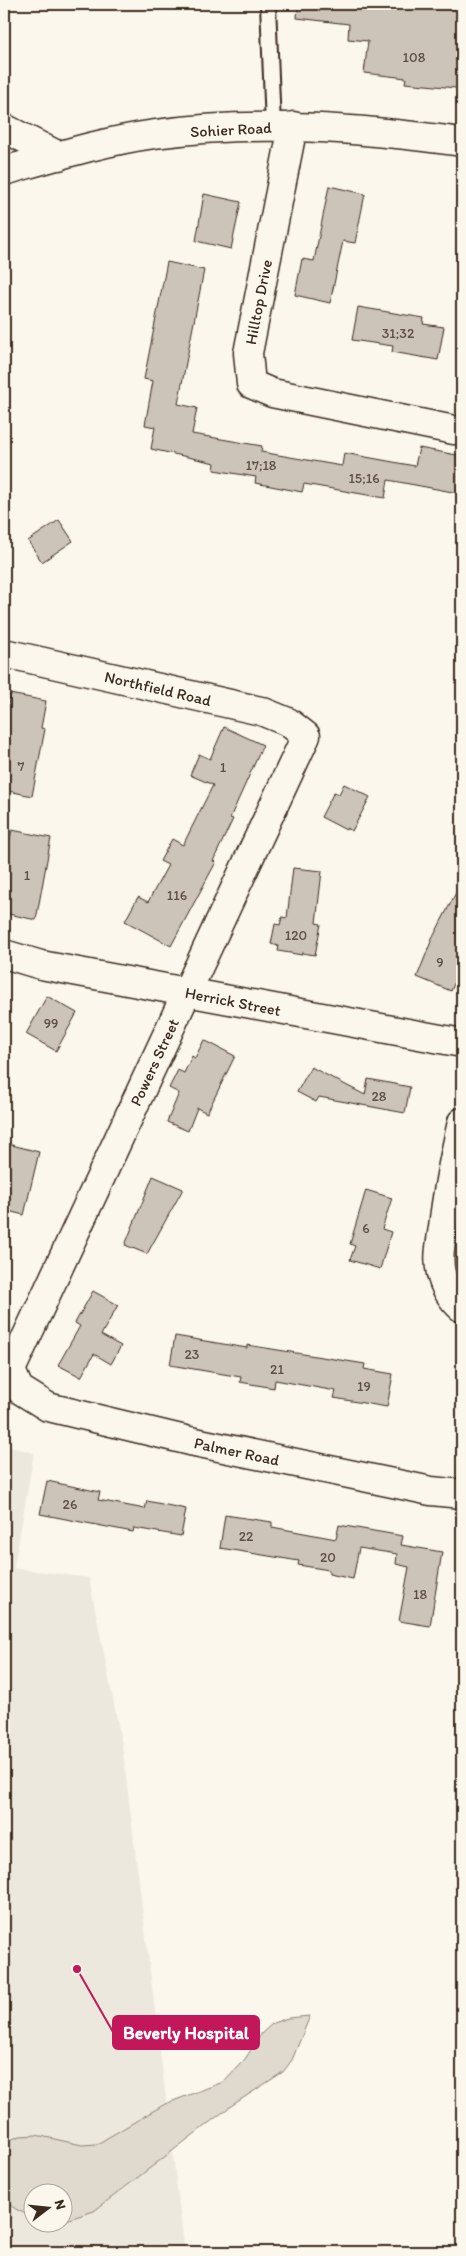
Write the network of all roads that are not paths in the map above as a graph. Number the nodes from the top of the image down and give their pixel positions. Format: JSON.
{"nodes":[{"id":1,"x":268,"y":4,"type":"edge"},
{"id":2,"x":283,"y":126,"type":"junction"},
{"id":3,"x":4,"y":128,"type":"edge"},
{"id":4,"x":462,"y":142,"type":"edge"},
{"id":5,"x":60,"y":156,"type":"junction"},
{"id":6,"x":4,"y":171,"type":"edge"},
{"id":7,"x":462,"y":430,"type":"edge"},
{"id":8,"x":4,"y":653,"type":"edge"},
{"id":9,"x":306,"y":736,"type":"joint"},
{"id":10,"x":4,"y":954,"type":"edge"},
{"id":11,"x":187,"y":992,"type":"junction"},
{"id":12,"x":462,"y":1043,"type":"edge"},
{"id":13,"x":462,"y":1122,"type":"edge"},
{"id":14,"x":462,"y":1308,"type":"edge"},
{"id":15,"x":19,"y":1389,"type":"joint"},
{"id":16,"x":462,"y":1494,"type":"edge"}],
"edges":[{"from":1,"to":2,"type":"lane"},
{"from":2,"to":4,"type":"street","name":"Sohier Road"},
{"from":2,"to":5,"type":"street","name":"Sohier Road"},
{"from":2,"to":7,"type":"street","name":"Hilltop Drive"},
{"from":3,"to":5,"type":"street"},
{"from":5,"to":6,"type":"street","name":"Sohier Road"},
{"from":8,"to":9,"type":"street","name":"Northfield Road"},
{"from":9,"to":11,"type":"street","name":"Powers Street"},
{"from":10,"to":11,"type":"street","name":"Herrick Street"},
{"from":11,"to":12,"type":"street","name":"Herrick Street"},
{"from":11,"to":15,"type":"street","name":"Powers Street"},
{"from":13,"to":14,"type":"street"},
{"from":15,"to":16,"type":"street","name":"Palmer Road"}]}
